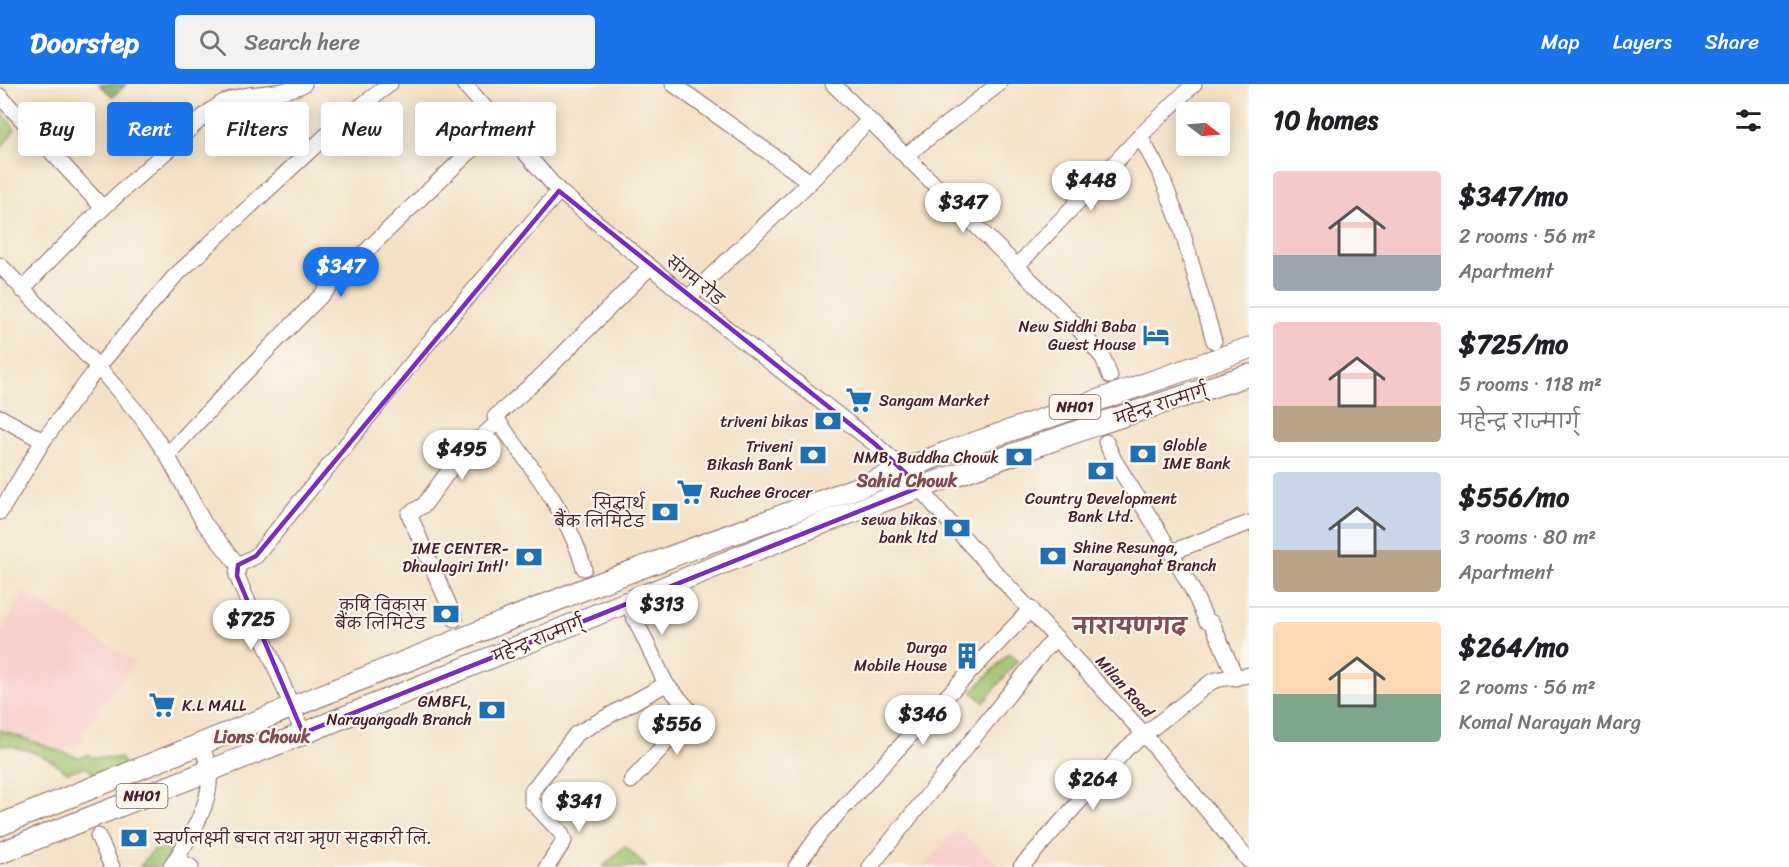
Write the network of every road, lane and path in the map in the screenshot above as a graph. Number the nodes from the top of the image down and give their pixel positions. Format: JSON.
{"nodes":[{"id":1,"x":304,"y":84,"type":"edge"},
{"id":2,"x":390,"y":84,"type":"edge"},
{"id":3,"x":464,"y":84,"type":"edge"},
{"id":4,"x":673,"y":84,"type":"edge"},
{"id":5,"x":833,"y":84,"type":"edge"},
{"id":6,"x":999,"y":84,"type":"edge"},
{"id":7,"x":1194,"y":84,"type":"edge"},
{"id":8,"x":0,"y":96,"type":"edge"},
{"id":9,"x":479,"y":102,"type":"edge"},
{"id":10,"x":869,"y":120,"type":"junction"},
{"id":11,"x":1140,"y":136,"type":"junction"},
{"id":12,"x":906,"y":155,"type":"junction"},
{"id":13,"x":465,"y":156,"type":"edge"},
{"id":14,"x":527,"y":156,"type":"edge"},
{"id":15,"x":810,"y":182,"type":"junction"},
{"id":16,"x":559,"y":191,"type":"junction"},
{"id":17,"x":103,"y":208,"type":"junction"},
{"id":18,"x":1018,"y":266,"type":"junction"},
{"id":19,"x":650,"y":267,"type":"junction"},
{"id":20,"x":3,"y":275,"type":"edge"},
{"id":21,"x":22,"y":290,"type":"junction"},
{"id":22,"x":688,"y":298,"type":"junction"},
{"id":23,"x":1214,"y":341,"type":"dead end"},
{"id":24,"x":1249,"y":348,"type":"edge"},
{"id":25,"x":98,"y":367,"type":"junction"},
{"id":26,"x":1249,"y":375,"type":"edge"},
{"id":27,"x":1110,"y":376,"type":"dead end"},
{"id":28,"x":0,"y":417,"type":"edge"},
{"id":29,"x":499,"y":421,"type":"junction"},
{"id":30,"x":42,"y":441,"type":"junction"},
{"id":31,"x":1106,"y":442,"type":"dead end"},
{"id":32,"x":167,"y":455,"type":"junction"},
{"id":33,"x":903,"y":469,"type":"junction"},
{"id":34,"x":920,"y":487,"type":"junction"},
{"id":35,"x":0,"y":512,"type":"edge"},
{"id":36,"x":1249,"y":523,"type":"edge"},
{"id":37,"x":1171,"y":552,"type":"junction"},
{"id":38,"x":238,"y":565,"type":"junction"},
{"id":39,"x":584,"y":568,"type":"dead end"},
{"id":40,"x":627,"y":602,"type":"junction"},
{"id":41,"x":1031,"y":609,"type":"junction"},
{"id":42,"x":454,"y":619,"type":"dead end"},
{"id":43,"x":1056,"y":638,"type":"junction"},
{"id":44,"x":1242,"y":677,"type":"edge"},
{"id":45,"x":666,"y":684,"type":"junction"},
{"id":46,"x":292,"y":708,"type":"junction"},
{"id":47,"x":303,"y":732,"type":"junction"},
{"id":48,"x":1144,"y":734,"type":"junction"},
{"id":49,"x":202,"y":744,"type":"junction"},
{"id":50,"x":209,"y":771,"type":"junction"},
{"id":51,"x":631,"y":781,"type":"dead end"},
{"id":52,"x":0,"y":825,"type":"edge"},
{"id":53,"x":98,"y":836,"type":"dead end"},
{"id":54,"x":0,"y":853,"type":"edge"},
{"id":55,"x":1249,"y":861,"type":"edge"},
{"id":56,"x":173,"y":863,"type":"edge"},
{"id":57,"x":112,"y":867,"type":"edge"},
{"id":58,"x":191,"y":867,"type":"edge"},
{"id":59,"x":547,"y":867,"type":"edge"},
{"id":60,"x":796,"y":867,"type":"edge"},
{"id":61,"x":870,"y":867,"type":"edge"},
{"id":62,"x":1021,"y":867,"type":"edge"}],
"edges":[{"from":1,"to":17,"type":"street"},
{"from":2,"to":25,"type":"street"},
{"from":3,"to":9,"type":"street","name":"संगम रोड"},
{"from":4,"to":15,"type":"street"},
{"from":5,"to":10,"type":"street"},
{"from":6,"to":12,"type":"street"},
{"from":7,"to":11,"type":"street"},
{"from":8,"to":17,"type":"street"},
{"from":10,"to":12,"type":"street"},
{"from":10,"to":15,"type":"street"},
{"from":11,"to":18,"type":"street"},
{"from":11,"to":23,"type":"street"},
{"from":12,"to":18,"type":"street"},
{"from":13,"to":32,"type":"street"},
{"from":14,"to":16,"type":"street","name":"संगम रोड"},
{"from":15,"to":22,"type":"street"},
{"from":16,"to":19,"type":"street","name":"संगम रोड"},
{"from":16,"to":38,"type":"street"},
{"from":17,"to":21,"type":"street"},
{"from":18,"to":27,"type":"street"},
{"from":19,"to":22,"type":"street","name":"संगम रोड"},
{"from":19,"to":29,"type":"street"},
{"from":20,"to":21,"type":"street"},
{"from":21,"to":25,"type":"street"},
{"from":22,"to":33,"type":"street","name":"संगम रोड"},
{"from":24,"to":33,"type":"highway","name":"महेन्द्र राज्मार्ग्","number":"NH01"},
{"from":25,"to":30,"type":"street"},
{"from":25,"to":32,"type":"street"},
{"from":26,"to":34,"type":"highway","name":"महेन्द्र राज्मार्ग्","number":"NH01"},
{"from":28,"to":30,"type":"street"},
{"from":29,"to":39,"type":"street"},
{"from":29,"to":42,"type":"street"},
{"from":30,"to":35,"type":"street"},
{"from":31,"to":37,"type":"street"},
{"from":32,"to":38,"type":"street"},
{"from":33,"to":34,"type":"street","name":"संगम रोड"},
{"from":33,"to":46,"type":"highway","name":"महेन्द्र राज्मार्ग्","number":"NH01"},
{"from":34,"to":40,"type":"highway","name":"महेन्द्र राज्मार्ग्","number":"NH01"},
{"from":34,"to":41,"type":"street","name":"Milan Road"},
{"from":36,"to":37,"type":"street"},
{"from":37,"to":44,"type":"street"},
{"from":38,"to":46,"type":"street"},
{"from":40,"to":45,"type":"street"},
{"from":40,"to":47,"type":"highway","name":"महेन्द्र राज्मार्ग्","number":"NH01"},
{"from":41,"to":43,"type":"street","name":"Milan Road"},
{"from":41,"to":60,"type":"street"},
{"from":43,"to":48,"type":"street","name":"Milan Road"},
{"from":43,"to":61,"type":"street"},
{"from":44,"to":48,"type":"street"},
{"from":45,"to":51,"type":"street"},
{"from":45,"to":59,"type":"street"},
{"from":46,"to":47,"type":"street"},
{"from":46,"to":49,"type":"highway","name":"महेन्द्र राज्मार्ग्","number":"NH01"},
{"from":47,"to":50,"type":"highway","name":"महेन्द्र राज्मार्ग्","number":"NH01"},
{"from":48,"to":55,"type":"street","name":"Milan Road"},
{"from":48,"to":62,"type":"street"},
{"from":49,"to":50,"type":"street"},
{"from":49,"to":52,"type":"highway","name":"महेन्द्र राज्मार्ग्","number":"NH01"},
{"from":50,"to":54,"type":"highway","name":"महेन्द्र राज्मार्ग्","number":"NH01"},
{"from":50,"to":56,"type":"street"},
{"from":53,"to":57,"type":"street"},
{"from":56,"to":58,"type":"street"}]}
